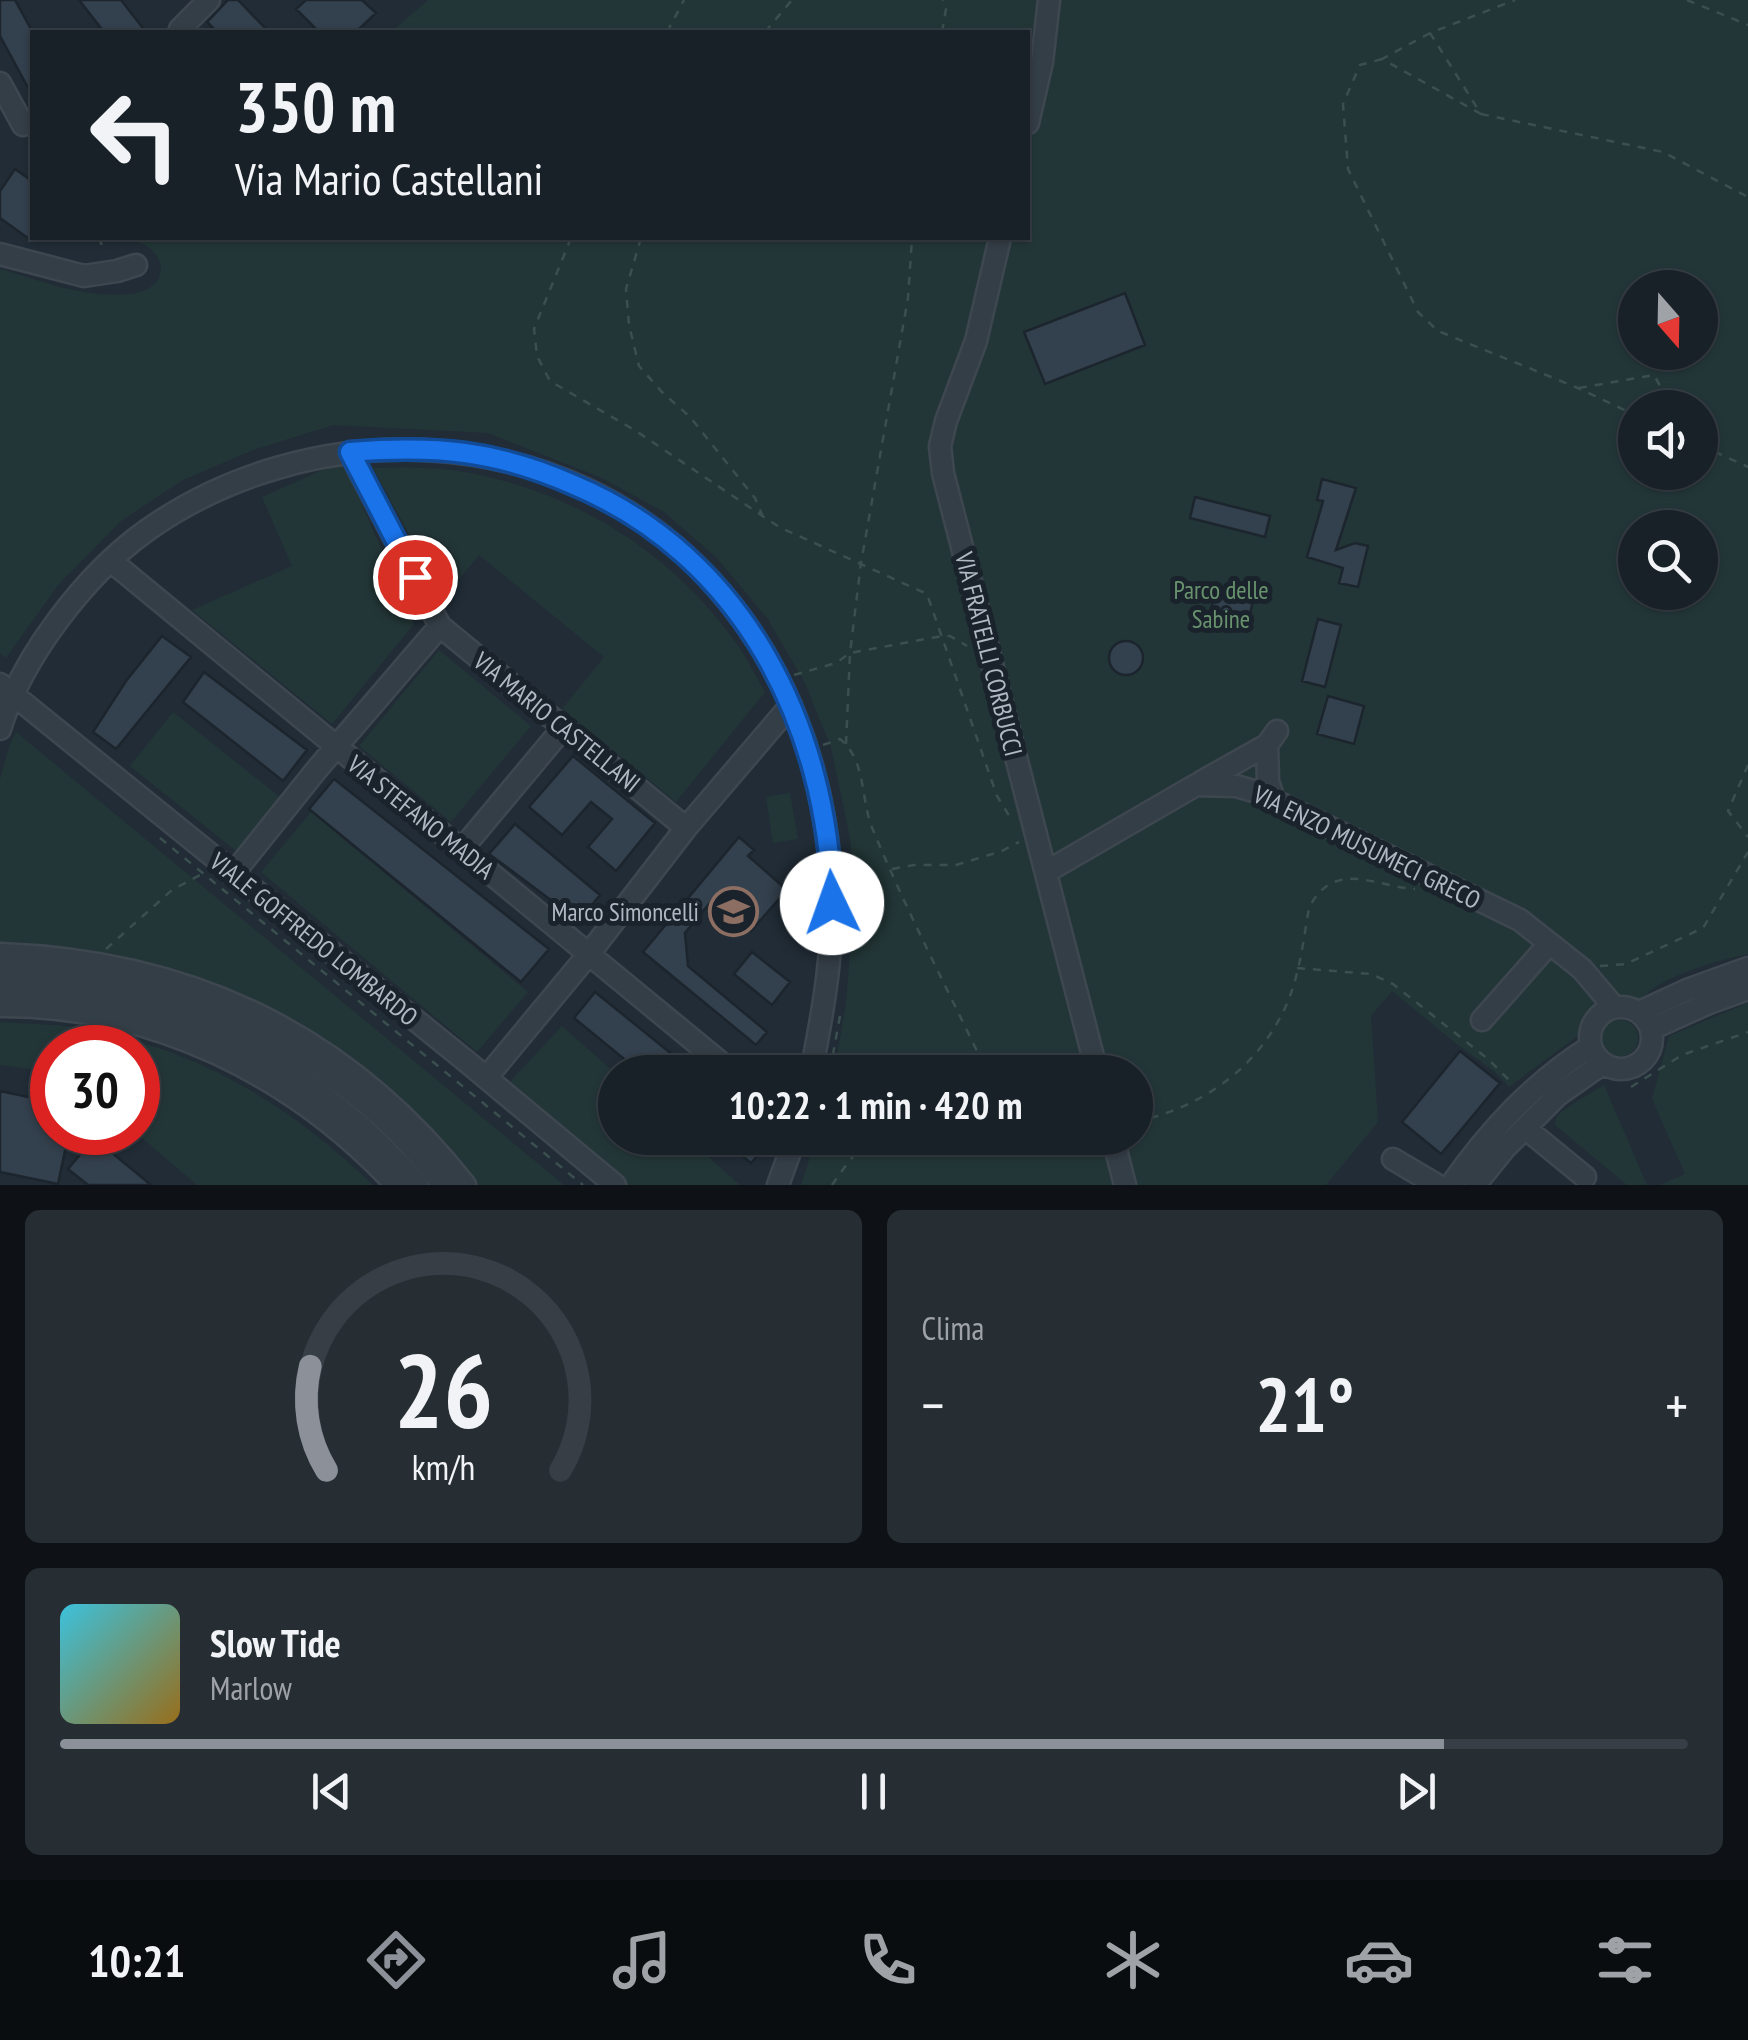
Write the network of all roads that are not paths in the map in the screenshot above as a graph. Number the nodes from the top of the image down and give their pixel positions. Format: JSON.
{"nodes":[{"id":1,"x":209,"y":0,"type":"edge"},
{"id":2,"x":1049,"y":0,"type":"edge"},
{"id":3,"x":181,"y":30,"type":"edge"},
{"id":4,"x":0,"y":83,"type":"edge"},
{"id":5,"x":1030,"y":114,"type":"edge"},
{"id":6,"x":23,"y":125,"type":"dead end"},
{"id":7,"x":1000,"y":240,"type":"edge"},
{"id":8,"x":0,"y":254,"type":"edge"},
{"id":9,"x":136,"y":265,"type":"dead end"},
{"id":10,"x":350,"y":452,"type":"junction"},
{"id":11,"x":111,"y":560,"type":"junction"},
{"id":12,"x":440,"y":626,"type":"junction"},
{"id":13,"x":6,"y":690,"type":"edge"},
{"id":14,"x":792,"y":705,"type":"junction"},
{"id":15,"x":563,"y":728,"type":"junction"},
{"id":16,"x":0,"y":729,"type":"edge"},
{"id":17,"x":336,"y":747,"type":"junction"},
{"id":18,"x":1196,"y":785,"type":"junction"},
{"id":19,"x":1274,"y":800,"type":"junction"},
{"id":20,"x":686,"y":828,"type":"junction"},
{"id":21,"x":462,"y":849,"type":"junction"},
{"id":22,"x":1046,"y":872,"type":"junction"},
{"id":23,"x":232,"y":874,"type":"junction"},
{"id":24,"x":1550,"y":944,"type":"junction"},
{"id":25,"x":0,"y":954,"type":"edge"},
{"id":26,"x":588,"y":955,"type":"junction"},
{"id":27,"x":1748,"y":968,"type":"edge"},
{"id":28,"x":0,"y":972,"type":"edge"},
{"id":29,"x":0,"y":989,"type":"edge"},
{"id":30,"x":1748,"y":989,"type":"edge"},
{"id":31,"x":174,"y":1000,"type":"junction"},
{"id":32,"x":0,"y":1006,"type":"edge"},
{"id":33,"x":1614,"y":1007,"type":"junction"},
{"id":34,"x":1482,"y":1020,"type":"dead end"},
{"id":35,"x":1645,"y":1021,"type":"junction"},
{"id":36,"x":144,"y":1025,"type":"edge"},
{"id":37,"x":156,"y":1025,"type":"edge"},
{"id":38,"x":160,"y":1030,"type":"edge"},
{"id":39,"x":711,"y":1055,"type":"edge"},
{"id":40,"x":814,"y":1055,"type":"edge"},
{"id":41,"x":1093,"y":1055,"type":"edge"},
{"id":42,"x":1596,"y":1055,"type":"junction"},
{"id":43,"x":486,"y":1078,"type":"junction"},
{"id":44,"x":1530,"y":1122,"type":"junction"},
{"id":45,"x":789,"y":1155,"type":"edge"},
{"id":46,"x":1117,"y":1155,"type":"edge"},
{"id":47,"x":1393,"y":1159,"type":"dead end"},
{"id":48,"x":1589,"y":1172,"type":"dead end"},
{"id":49,"x":396,"y":1185,"type":"edge"},
{"id":50,"x":418,"y":1185,"type":"edge"},
{"id":51,"x":443,"y":1185,"type":"edge"},
{"id":52,"x":465,"y":1185,"type":"edge"},
{"id":53,"x":615,"y":1185,"type":"edge"},
{"id":54,"x":778,"y":1185,"type":"edge"},
{"id":55,"x":1125,"y":1185,"type":"edge"},
{"id":56,"x":1437,"y":1185,"type":"edge"},
{"id":57,"x":1450,"y":1185,"type":"edge"},
{"id":58,"x":1474,"y":1185,"type":"edge"}],
"edges":[{"from":1,"to":3,"type":"street"},
{"from":2,"to":5,"type":"street"},
{"from":4,"to":6,"type":"street"},
{"from":7,"to":22,"type":"street","name":"VIA FRATELLI CORBUCCI"},
{"from":8,"to":9,"type":"street"},
{"from":10,"to":11,"type":"street"},
{"from":10,"to":12,"type":"street","name":"VIA MARIO CASTELLANI"},
{"from":10,"to":14,"type":"street"},
{"from":11,"to":13,"type":"street"},
{"from":11,"to":17,"type":"street","name":"VIA STEFANO MADIA"},
{"from":12,"to":15,"type":"street","name":"VIA MARIO CASTELLANI"},
{"from":12,"to":17,"type":"street"},
{"from":13,"to":16,"type":"street"},
{"from":13,"to":23,"type":"street","name":"VIALE GOFFREDO LOMBARDO"},
{"from":14,"to":20,"type":"street"},
{"from":14,"to":40,"type":"street"},
{"from":15,"to":20,"type":"street","name":"VIA MARIO CASTELLANI"},
{"from":15,"to":21,"type":"street"},
{"from":17,"to":21,"type":"street","name":"VIA STEFANO MADIA"},
{"from":17,"to":23,"type":"street"},
{"from":18,"to":19,"type":"street","name":"VIA ENZO MUSUMECI GRECO"},
{"from":18,"to":19,"type":"street"},
{"from":18,"to":22,"type":"street"},
{"from":19,"to":24,"type":"street","name":"VIA ENZO MUSUMECI GRECO"},
{"from":20,"to":26,"type":"street"},
{"from":21,"to":26,"type":"street","name":"VIA STEFANO MADIA"},
{"from":22,"to":41,"type":"street","name":"VIA FRATELLI CORBUCCI"},
{"from":23,"to":43,"type":"street","name":"VIALE GOFFREDO LOMBARDO"},
{"from":24,"to":33,"type":"street","name":"VIA ENZO MUSUMECI GRECO"},
{"from":24,"to":34,"type":"street"},
{"from":25,"to":31,"type":"street"},
{"from":26,"to":39,"type":"street","name":"VIA STEFANO MADIA"},
{"from":26,"to":43,"type":"street"},
{"from":27,"to":35,"type":"street"},
{"from":28,"to":31,"type":"street"},
{"from":29,"to":31,"type":"street"},
{"from":30,"to":35,"type":"street"},
{"from":31,"to":37,"type":"street"},
{"from":31,"to":50,"type":"street"},
{"from":31,"to":51,"type":"street"},
{"from":31,"to":52,"type":"street"},
{"from":32,"to":36,"type":"street"},
{"from":33,"to":35,"type":"street"},
{"from":33,"to":42,"type":"street"},
{"from":35,"to":42,"type":"street"},
{"from":38,"to":49,"type":"street"},
{"from":42,"to":44,"type":"street"},
{"from":42,"to":57,"type":"street"},
{"from":43,"to":53,"type":"street","name":"VIALE GOFFREDO LOMBARDO"},
{"from":44,"to":48,"type":"street"},
{"from":44,"to":58,"type":"street"},
{"from":45,"to":54,"type":"street"},
{"from":46,"to":55,"type":"street"},
{"from":47,"to":56,"type":"street"}]}
